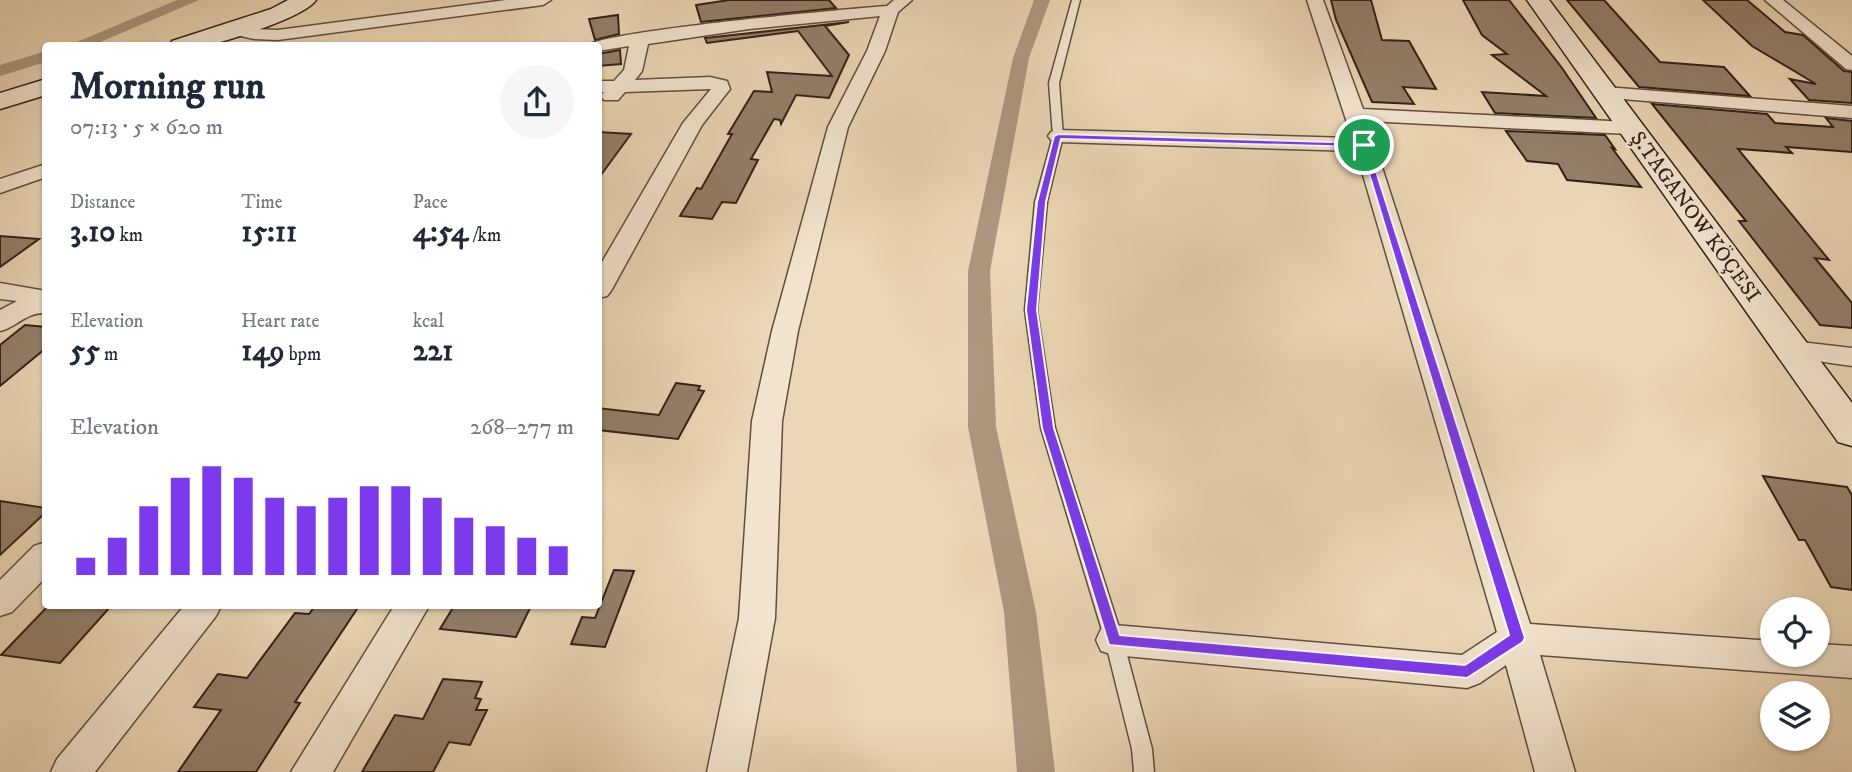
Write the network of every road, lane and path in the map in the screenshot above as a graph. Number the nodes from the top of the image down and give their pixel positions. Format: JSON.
{"nodes":[{"id":1,"x":305,"y":0,"type":"edge"},
{"id":2,"x":543,"y":0,"type":"edge"},
{"id":3,"x":1076,"y":0,"type":"edge"},
{"id":4,"x":1315,"y":0,"type":"edge"},
{"id":5,"x":1538,"y":0,"type":"edge"},
{"id":6,"x":1773,"y":0,"type":"edge"},
{"id":7,"x":898,"y":5,"type":"edge"},
{"id":8,"x":233,"y":29,"type":"junction"},
{"id":9,"x":640,"y":38,"type":"junction"},
{"id":10,"x":193,"y":42,"type":"edge"},
{"id":11,"x":602,"y":45,"type":"edge"},
{"id":12,"x":1852,"y":65,"type":"edge"},
{"id":13,"x":602,"y":87,"type":"edge"},
{"id":14,"x":622,"y":87,"type":"junction"},
{"id":15,"x":42,"y":88,"type":"edge"},
{"id":16,"x":1605,"y":93,"type":"junction"},
{"id":17,"x":0,"y":101,"type":"edge"},
{"id":18,"x":602,"y":102,"type":"edge"},
{"id":19,"x":1852,"y":112,"type":"edge"},
{"id":20,"x":1355,"y":114,"type":"junction"},
{"id":21,"x":1629,"y":128,"type":"junction"},
{"id":22,"x":1058,"y":136,"type":"junction"},
{"id":23,"x":1364,"y":145,"type":"junction"},
{"id":24,"x":42,"y":171,"type":"edge"},
{"id":25,"x":0,"y":186,"type":"edge"},
{"id":26,"x":602,"y":284,"type":"edge"},
{"id":27,"x":0,"y":291,"type":"edge"},
{"id":28,"x":39,"y":304,"type":"edge"},
{"id":29,"x":0,"y":323,"type":"edge"},
{"id":30,"x":1792,"y":350,"type":"junction"},
{"id":31,"x":1852,"y":357,"type":"edge"},
{"id":32,"x":1852,"y":432,"type":"edge"},
{"id":33,"x":42,"y":559,"type":"edge"},
{"id":34,"x":0,"y":602,"type":"edge"},
{"id":35,"x":202,"y":609,"type":"edge"},
{"id":36,"x":410,"y":609,"type":"edge"},
{"id":37,"x":1517,"y":638,"type":"junction"},
{"id":38,"x":1114,"y":640,"type":"junction"},
{"id":39,"x":1852,"y":662,"type":"edge"},
{"id":40,"x":71,"y":772,"type":"edge"},
{"id":41,"x":312,"y":772,"type":"edge"},
{"id":42,"x":727,"y":772,"type":"edge"},
{"id":43,"x":1144,"y":772,"type":"edge"},
{"id":44,"x":1555,"y":772,"type":"edge"}],
"edges":[{"from":1,"to":8,"type":"street"},
{"from":2,"to":8,"type":"street"},
{"from":3,"to":22,"type":"lane"},
{"from":4,"to":20,"type":"street"},
{"from":5,"to":16,"type":"street","name":"Ş.TAGANOW KÖÇESI"},
{"from":6,"to":12,"type":"street"},
{"from":7,"to":9,"type":"street"},
{"from":7,"to":42,"type":"street"},
{"from":8,"to":10,"type":"street"},
{"from":9,"to":11,"type":"street"},
{"from":9,"to":14,"type":"street"},
{"from":13,"to":14,"type":"street"},
{"from":14,"to":18,"type":"street"},
{"from":14,"to":26,"type":"street"},
{"from":15,"to":17,"type":"street"},
{"from":16,"to":19,"type":"street"},
{"from":16,"to":21,"type":"street","name":"Ş.TAGANOW KÖÇESI"},
{"from":20,"to":21,"type":"street"},
{"from":20,"to":23,"type":"street"},
{"from":21,"to":30,"type":"street","name":"Ş.TAGANOW KÖÇESI"},
{"from":22,"to":23,"type":"street"},
{"from":22,"to":38,"type":"lane"},
{"from":23,"to":37,"type":"street"},
{"from":24,"to":25,"type":"street"},
{"from":27,"to":28,"type":"street"},
{"from":28,"to":29,"type":"street"},
{"from":30,"to":31,"type":"street"},
{"from":30,"to":32,"type":"street","name":"Ş.TAGANOW KÖÇESI"},
{"from":33,"to":34,"type":"street"},
{"from":35,"to":40,"type":"street"},
{"from":36,"to":41,"type":"street"},
{"from":37,"to":38,"type":"street"},
{"from":37,"to":39,"type":"street"},
{"from":37,"to":44,"type":"street"},
{"from":38,"to":43,"type":"lane"}]}
